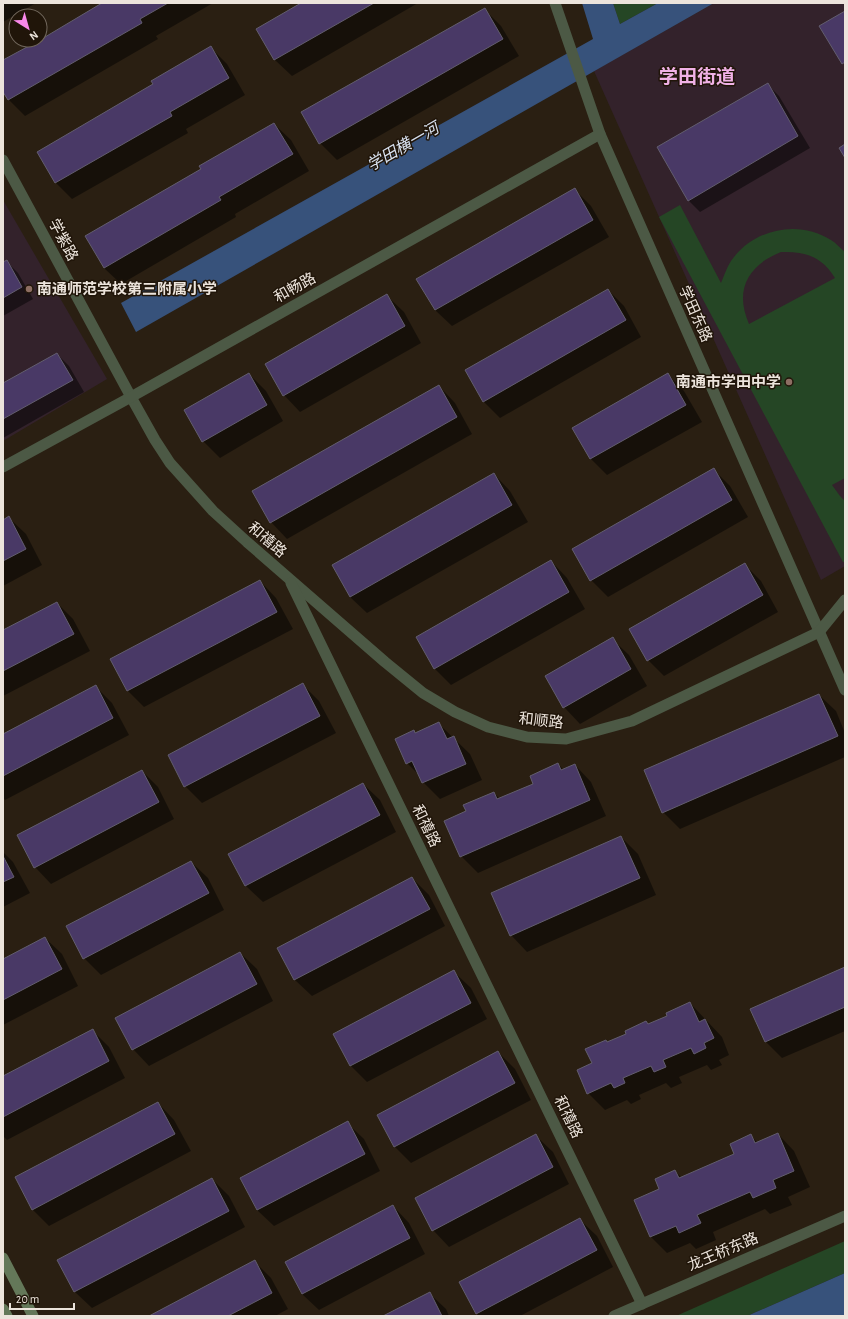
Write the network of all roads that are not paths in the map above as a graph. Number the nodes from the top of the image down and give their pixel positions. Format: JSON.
{"nodes":[{"id":1,"x":555,"y":3,"type":"edge"},
{"id":2,"x":600,"y":134,"type":"junction"},
{"id":3,"x":3,"y":160,"type":"edge"},
{"id":4,"x":131,"y":397,"type":"junction"},
{"id":5,"x":3,"y":467,"type":"edge"},
{"id":6,"x":289,"y":579,"type":"junction"},
{"id":7,"x":845,"y":600,"type":"edge"},
{"id":8,"x":819,"y":632,"type":"junction"},
{"id":9,"x":845,"y":690,"type":"edge"},
{"id":10,"x":845,"y":1216,"type":"edge"},
{"id":11,"x":3,"y":1258,"type":"edge"},
{"id":12,"x":642,"y":1304,"type":"junction"},
{"id":13,"x":3,"y":1309,"type":"edge"},
{"id":14,"x":6,"y":1316,"type":"edge"},
{"id":15,"x":33,"y":1316,"type":"edge"},
{"id":16,"x":614,"y":1316,"type":"edge"}],
"edges":[{"from":1,"to":2,"type":"street","name":"学田东路"},
{"from":2,"to":4,"type":"street","name":"和畅路"},
{"from":2,"to":8,"type":"street","name":"学田东路"},
{"from":3,"to":4,"type":"street","name":"学紫路"},
{"from":4,"to":5,"type":"street","name":"和畅路"},
{"from":4,"to":6,"type":"street","name":"和禧路"},
{"from":6,"to":8,"type":"street","name":"和顺路"},
{"from":6,"to":12,"type":"street","name":"和禧路"},
{"from":7,"to":8,"type":"street"},
{"from":8,"to":9,"type":"street","name":"学田东路"},
{"from":10,"to":12,"type":"street","name":"龙王桥东路"},
{"from":11,"to":15,"type":"main road"},
{"from":12,"to":16,"type":"street","name":"龙王桥东路"},
{"from":13,"to":14,"type":"main road"}]}
